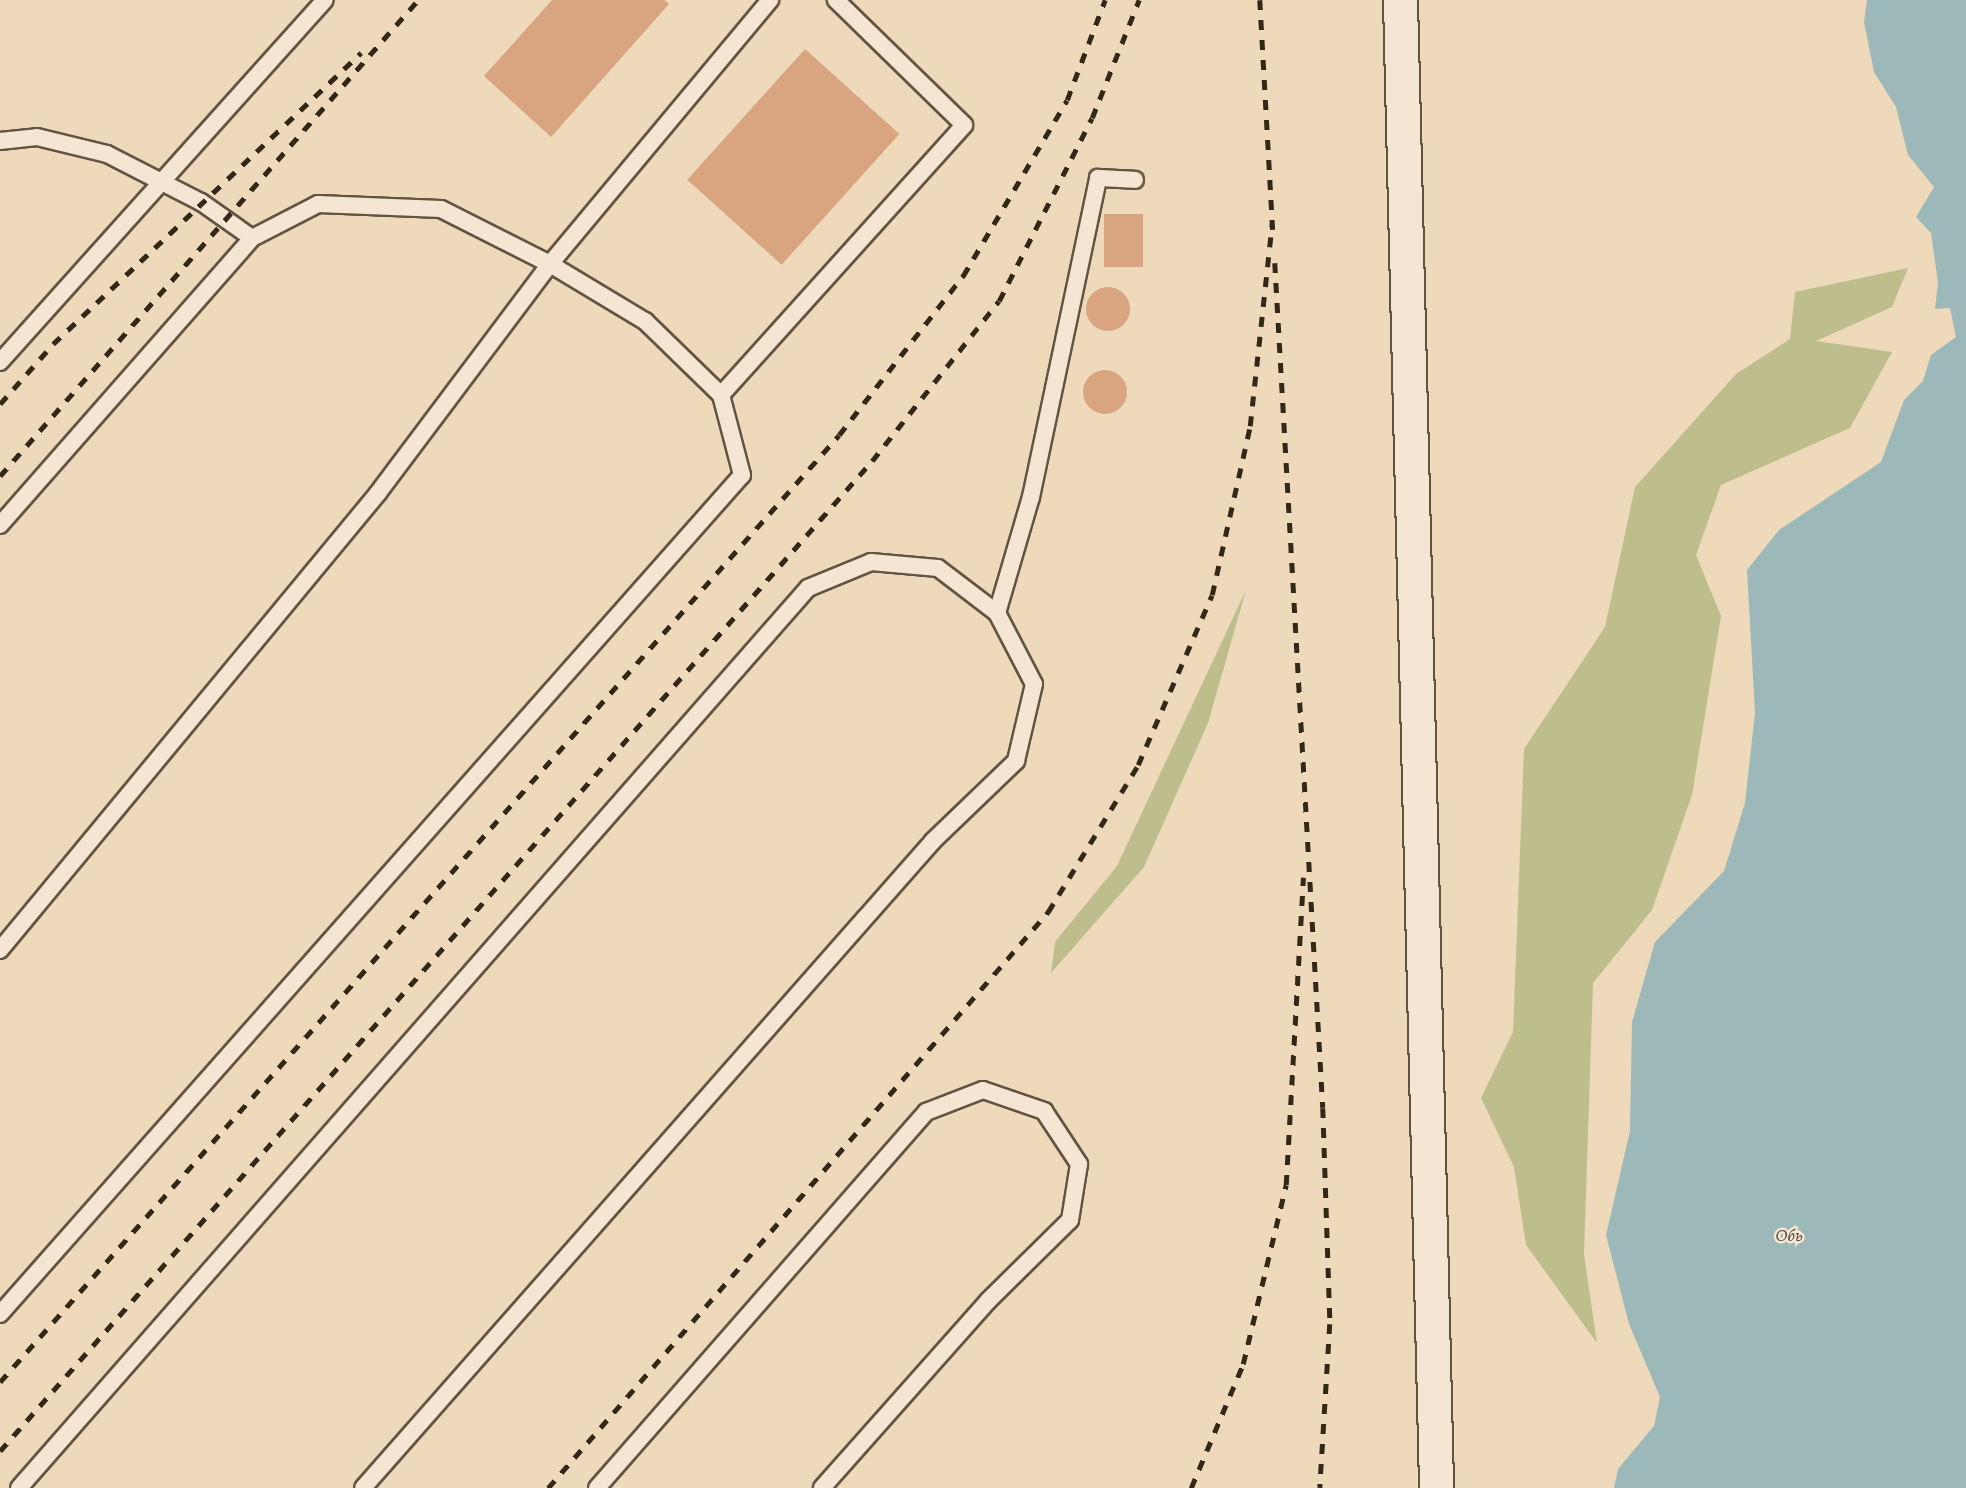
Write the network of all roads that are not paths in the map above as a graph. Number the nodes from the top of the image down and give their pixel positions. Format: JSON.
{"nodes":[{"id":1,"x":325,"y":0,"type":"edge"},
{"id":2,"x":770,"y":0,"type":"edge"},
{"id":3,"x":836,"y":0,"type":"edge"},
{"id":4,"x":1400,"y":0,"type":"edge"},
{"id":5,"x":0,"y":141,"type":"edge"},
{"id":6,"x":1135,"y":180,"type":"dead end"},
{"id":7,"x":164,"y":182,"type":"junction"},
{"id":8,"x":252,"y":237,"type":"junction"},
{"id":9,"x":550,"y":264,"type":"junction"},
{"id":10,"x":0,"y":362,"type":"edge"},
{"id":11,"x":721,"y":395,"type":"junction"},
{"id":12,"x":0,"y":525,"type":"edge"},
{"id":13,"x":997,"y":613,"type":"junction"},
{"id":14,"x":0,"y":950,"type":"edge"},
{"id":15,"x":0,"y":1314,"type":"edge"},
{"id":16,"x":19,"y":1488,"type":"edge"},
{"id":17,"x":363,"y":1488,"type":"edge"},
{"id":18,"x":597,"y":1488,"type":"edge"},
{"id":19,"x":822,"y":1488,"type":"edge"},
{"id":20,"x":1436,"y":1488,"type":"edge"}],
"edges":[{"from":1,"to":7,"type":"lane"},
{"from":2,"to":9,"type":"lane"},
{"from":3,"to":11,"type":"lane"},
{"from":4,"to":20,"type":"street"},
{"from":5,"to":7,"type":"lane"},
{"from":6,"to":13,"type":"lane"},
{"from":7,"to":8,"type":"lane"},
{"from":7,"to":10,"type":"lane"},
{"from":8,"to":9,"type":"lane"},
{"from":8,"to":12,"type":"lane"},
{"from":9,"to":11,"type":"lane"},
{"from":9,"to":14,"type":"lane"},
{"from":11,"to":15,"type":"lane"},
{"from":13,"to":16,"type":"lane"},
{"from":13,"to":17,"type":"lane"},
{"from":18,"to":19,"type":"lane"}]}
